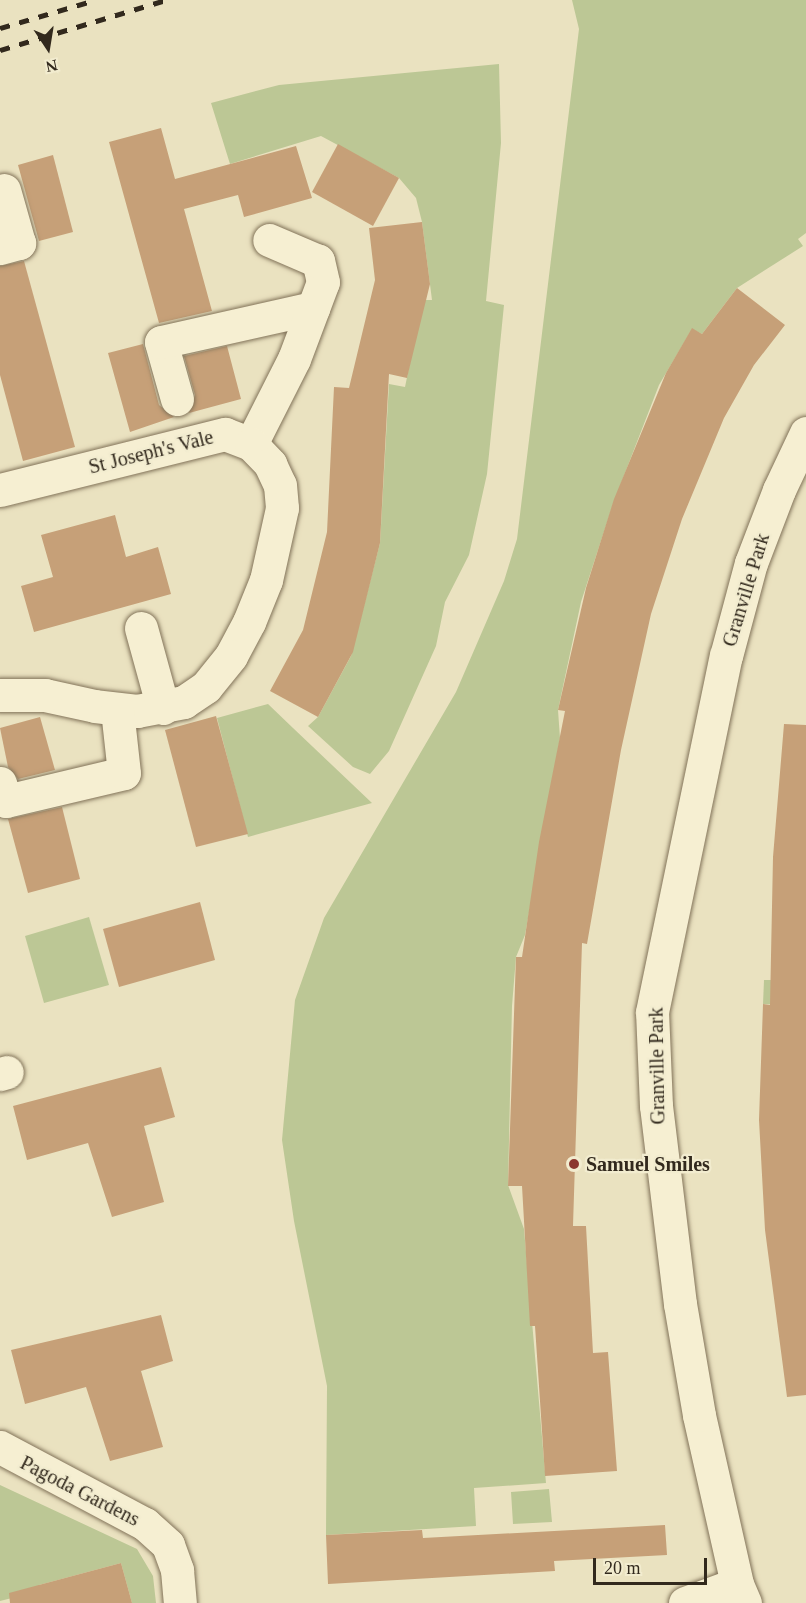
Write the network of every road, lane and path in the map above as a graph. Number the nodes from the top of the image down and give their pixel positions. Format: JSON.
{"nodes":[{"id":1,"x":4,"y":190,"type":"dead end"},
{"id":2,"x":269,"y":240,"type":"dead end"},
{"id":3,"x":0,"y":248,"type":"edge"},
{"id":4,"x":313,"y":308,"type":"junction"},
{"id":5,"x":177,"y":399,"type":"dead end"},
{"id":6,"x":806,"y":433,"type":"edge"},
{"id":7,"x":251,"y":444,"type":"junction"},
{"id":8,"x":0,"y":490,"type":"edge"},
{"id":9,"x":141,"y":628,"type":"dead end"},
{"id":10,"x":0,"y":694,"type":"edge"},
{"id":11,"x":162,"y":708,"type":"junction"},
{"id":12,"x":117,"y":710,"type":"junction"},
{"id":13,"x":0,"y":783,"type":"edge"},
{"id":14,"x":0,"y":1447,"type":"edge"},
{"id":15,"x":741,"y":1594,"type":"edge"},
{"id":16,"x":180,"y":1603,"type":"edge"},
{"id":17,"x":685,"y":1603,"type":"edge"}],
"edges":[{"from":1,"to":3,"type":"street"},
{"from":2,"to":4,"type":"street"},
{"from":4,"to":5,"type":"street"},
{"from":4,"to":7,"type":"street"},
{"from":6,"to":15,"type":"street","name":"Granville Park"},
{"from":7,"to":8,"type":"street","name":"St Joseph's Vale"},
{"from":7,"to":11,"type":"street","name":"St Joseph's Vale"},
{"from":9,"to":11,"type":"street"},
{"from":10,"to":12,"type":"street","name":"St Joseph's Vale"},
{"from":11,"to":12,"type":"street","name":"St Joseph's Vale"},
{"from":12,"to":13,"type":"street"},
{"from":14,"to":16,"type":"street","name":"Pagoda Gardens"},
{"from":15,"to":17,"type":"street"}]}
